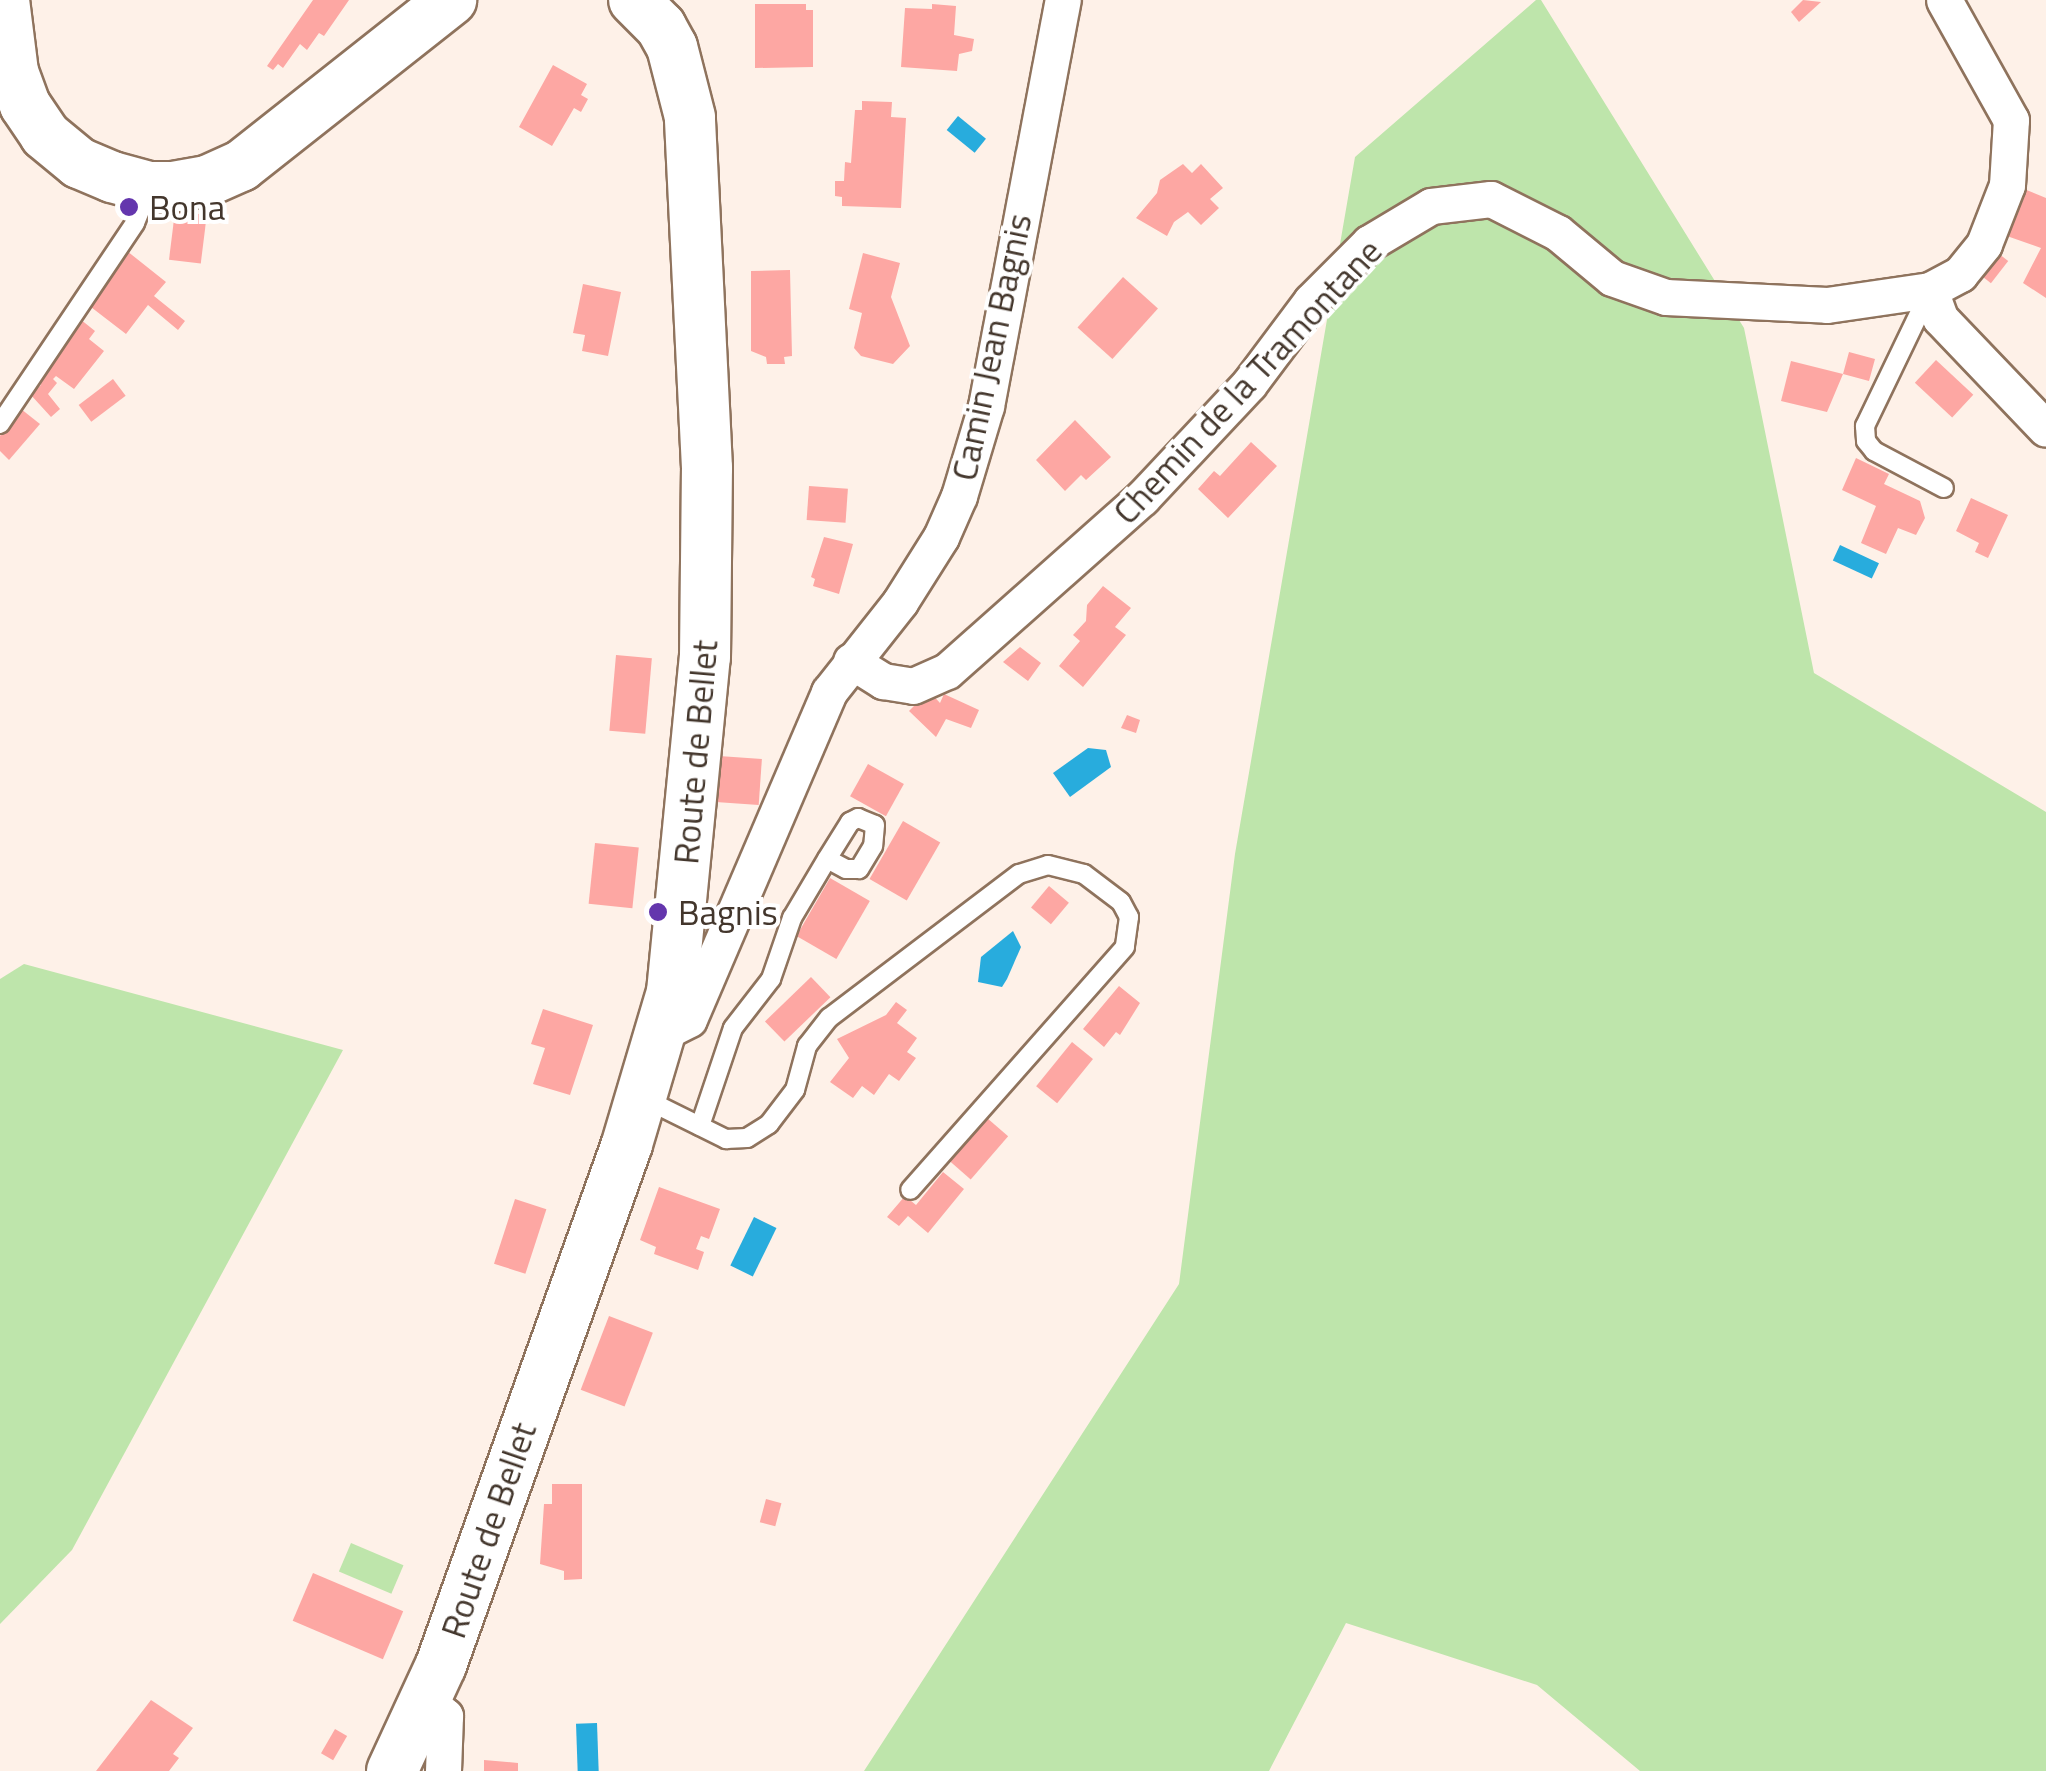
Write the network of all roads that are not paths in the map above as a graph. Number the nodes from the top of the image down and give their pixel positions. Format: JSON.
{"nodes":[{"id":1,"x":4,"y":0,"type":"edge"},
{"id":2,"x":451,"y":0,"type":"edge"},
{"id":3,"x":634,"y":0,"type":"edge"},
{"id":4,"x":1063,"y":0,"type":"edge"},
{"id":5,"x":1944,"y":0,"type":"edge"},
{"id":6,"x":149,"y":187,"type":"junction"},
{"id":7,"x":1930,"y":290,"type":"junction"},
{"id":8,"x":0,"y":424,"type":"edge"},
{"id":9,"x":2046,"y":430,"type":"edge"},
{"id":10,"x":1944,"y":488,"type":"dead end"},
{"id":11,"x":851,"y":661,"type":"junction"},
{"id":12,"x":827,"y":859,"type":"dead end"},
{"id":13,"x":662,"y":1034,"type":"junction"},
{"id":14,"x":642,"y":1098,"type":"junction"},
{"id":15,"x":700,"y":1126,"type":"junction"},
{"id":16,"x":910,"y":1190,"type":"dead end"},
{"id":17,"x":426,"y":1700,"type":"junction"},
{"id":18,"x":392,"y":1771,"type":"edge"},
{"id":19,"x":443,"y":1771,"type":"edge"}],
"edges":[{"from":1,"to":6,"type":"main road"},
{"from":2,"to":6,"type":"main road"},
{"from":3,"to":13,"type":"main road","name":"Route de Bellet"},
{"from":4,"to":11,"type":"street","name":"Camin Jean Bagnis"},
{"from":5,"to":7,"type":"street","name":"Chemin de la Tramontane"},
{"from":6,"to":8,"type":"lane"},
{"from":7,"to":9,"type":"street"},
{"from":7,"to":10,"type":"lane"},
{"from":7,"to":11,"type":"street","name":"Chemin de la Tramontane"},
{"from":11,"to":13,"type":"street","name":"Camin Jean Bagnis"},
{"from":12,"to":15,"type":"lane"},
{"from":13,"to":14,"type":"main road","name":"Route de Bellet"},
{"from":14,"to":15,"type":"lane"},
{"from":14,"to":17,"type":"main road","name":"Route de Bellet"},
{"from":15,"to":16,"type":"lane"},
{"from":17,"to":18,"type":"main road","name":"Route de Bellet"},
{"from":17,"to":19,"type":"street"}]}
